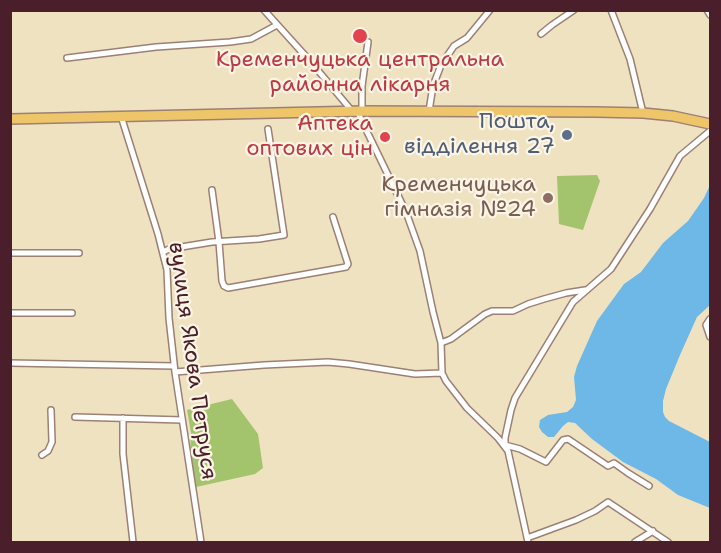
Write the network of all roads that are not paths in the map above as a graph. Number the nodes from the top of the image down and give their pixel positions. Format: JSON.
{"nodes":[{"id":1,"x":490,"y":10,"type":"edge"},
{"id":2,"x":574,"y":10,"type":"edge"},
{"id":3,"x":611,"y":10,"type":"edge"},
{"id":4,"x":707,"y":10,"type":"edge"},
{"id":5,"x":267,"y":11,"type":"edge"},
{"id":6,"x":711,"y":15,"type":"edge"},
{"id":7,"x":277,"y":25,"type":"junction"},
{"id":8,"x":541,"y":34,"type":"dead end"},
{"id":9,"x":368,"y":42,"type":"dead end"},
{"id":10,"x":67,"y":58,"type":"dead end"},
{"id":11,"x":357,"y":111,"type":"junction"},
{"id":12,"x":429,"y":111,"type":"junction"},
{"id":13,"x":643,"y":113,"type":"junction"},
{"id":14,"x":121,"y":116,"type":"junction"},
{"id":15,"x":10,"y":119,"type":"edge"},
{"id":16,"x":711,"y":124,"type":"edge"},
{"id":17,"x":268,"y":129,"type":"dead end"},
{"id":18,"x":711,"y":131,"type":"edge"},
{"id":19,"x":212,"y":190,"type":"dead end"},
{"id":20,"x":333,"y":217,"type":"dead end"},
{"id":21,"x":219,"y":242,"type":"junction"},
{"id":22,"x":163,"y":252,"type":"junction"},
{"id":23,"x":10,"y":253,"type":"edge"},
{"id":24,"x":79,"y":253,"type":"dead end"},
{"id":25,"x":587,"y":290,"type":"junction"},
{"id":26,"x":10,"y":313,"type":"edge"},
{"id":27,"x":72,"y":313,"type":"dead end"},
{"id":28,"x":711,"y":319,"type":"edge"},
{"id":29,"x":711,"y":337,"type":"edge"},
{"id":30,"x":441,"y":343,"type":"junction"},
{"id":31,"x":10,"y":363,"type":"edge"},
{"id":32,"x":174,"y":369,"type":"junction"},
{"id":33,"x":442,"y":373,"type":"junction"},
{"id":34,"x":51,"y":410,"type":"dead end"},
{"id":35,"x":75,"y":417,"type":"dead end"},
{"id":36,"x":123,"y":418,"type":"junction"},
{"id":37,"x":182,"y":420,"type":"junction"},
{"id":38,"x":505,"y":445,"type":"junction"},
{"id":39,"x":42,"y":455,"type":"dead end"},
{"id":40,"x":649,"y":486,"type":"dead end"},
{"id":41,"x":653,"y":531,"type":"junction"},
{"id":42,"x":528,"y":540,"type":"edge"},
{"id":43,"x":134,"y":543,"type":"edge"},
{"id":44,"x":201,"y":543,"type":"edge"},
{"id":45,"x":635,"y":543,"type":"edge"},
{"id":46,"x":668,"y":543,"type":"edge"}],
"edges":[{"from":1,"to":12,"type":"street"},
{"from":2,"to":8,"type":"street"},
{"from":3,"to":13,"type":"street"},
{"from":4,"to":6,"type":"street"},
{"from":5,"to":7,"type":"street"},
{"from":7,"to":10,"type":"street"},
{"from":7,"to":11,"type":"street"},
{"from":9,"to":11,"type":"street"},
{"from":11,"to":12,"type":"highway"},
{"from":11,"to":14,"type":"highway"},
{"from":11,"to":30,"type":"street"},
{"from":12,"to":13,"type":"highway"},
{"from":13,"to":16,"type":"highway"},
{"from":14,"to":15,"type":"highway"},
{"from":14,"to":22,"type":"street","name":"вулиця Якова Петруся"},
{"from":17,"to":21,"type":"street"},
{"from":18,"to":25,"type":"street"},
{"from":19,"to":21,"type":"street"},
{"from":20,"to":21,"type":"street"},
{"from":21,"to":22,"type":"street"},
{"from":22,"to":32,"type":"street","name":"вулиця Якова Петруся"},
{"from":23,"to":24,"type":"street"},
{"from":25,"to":30,"type":"street"},
{"from":25,"to":38,"type":"street"},
{"from":26,"to":27,"type":"street"},
{"from":28,"to":29,"type":"street"},
{"from":30,"to":33,"type":"street"},
{"from":31,"to":32,"type":"street"},
{"from":32,"to":33,"type":"street"},
{"from":32,"to":37,"type":"street","name":"вулиця Якова Петруся"},
{"from":33,"to":38,"type":"street"},
{"from":34,"to":39,"type":"street"},
{"from":35,"to":36,"type":"street"},
{"from":36,"to":37,"type":"street"},
{"from":36,"to":43,"type":"street"},
{"from":37,"to":44,"type":"street","name":"вулиця Якова Петруся"},
{"from":38,"to":40,"type":"street"},
{"from":38,"to":42,"type":"street"},
{"from":41,"to":42,"type":"street"},
{"from":41,"to":45,"type":"street"},
{"from":41,"to":46,"type":"street"}]}
